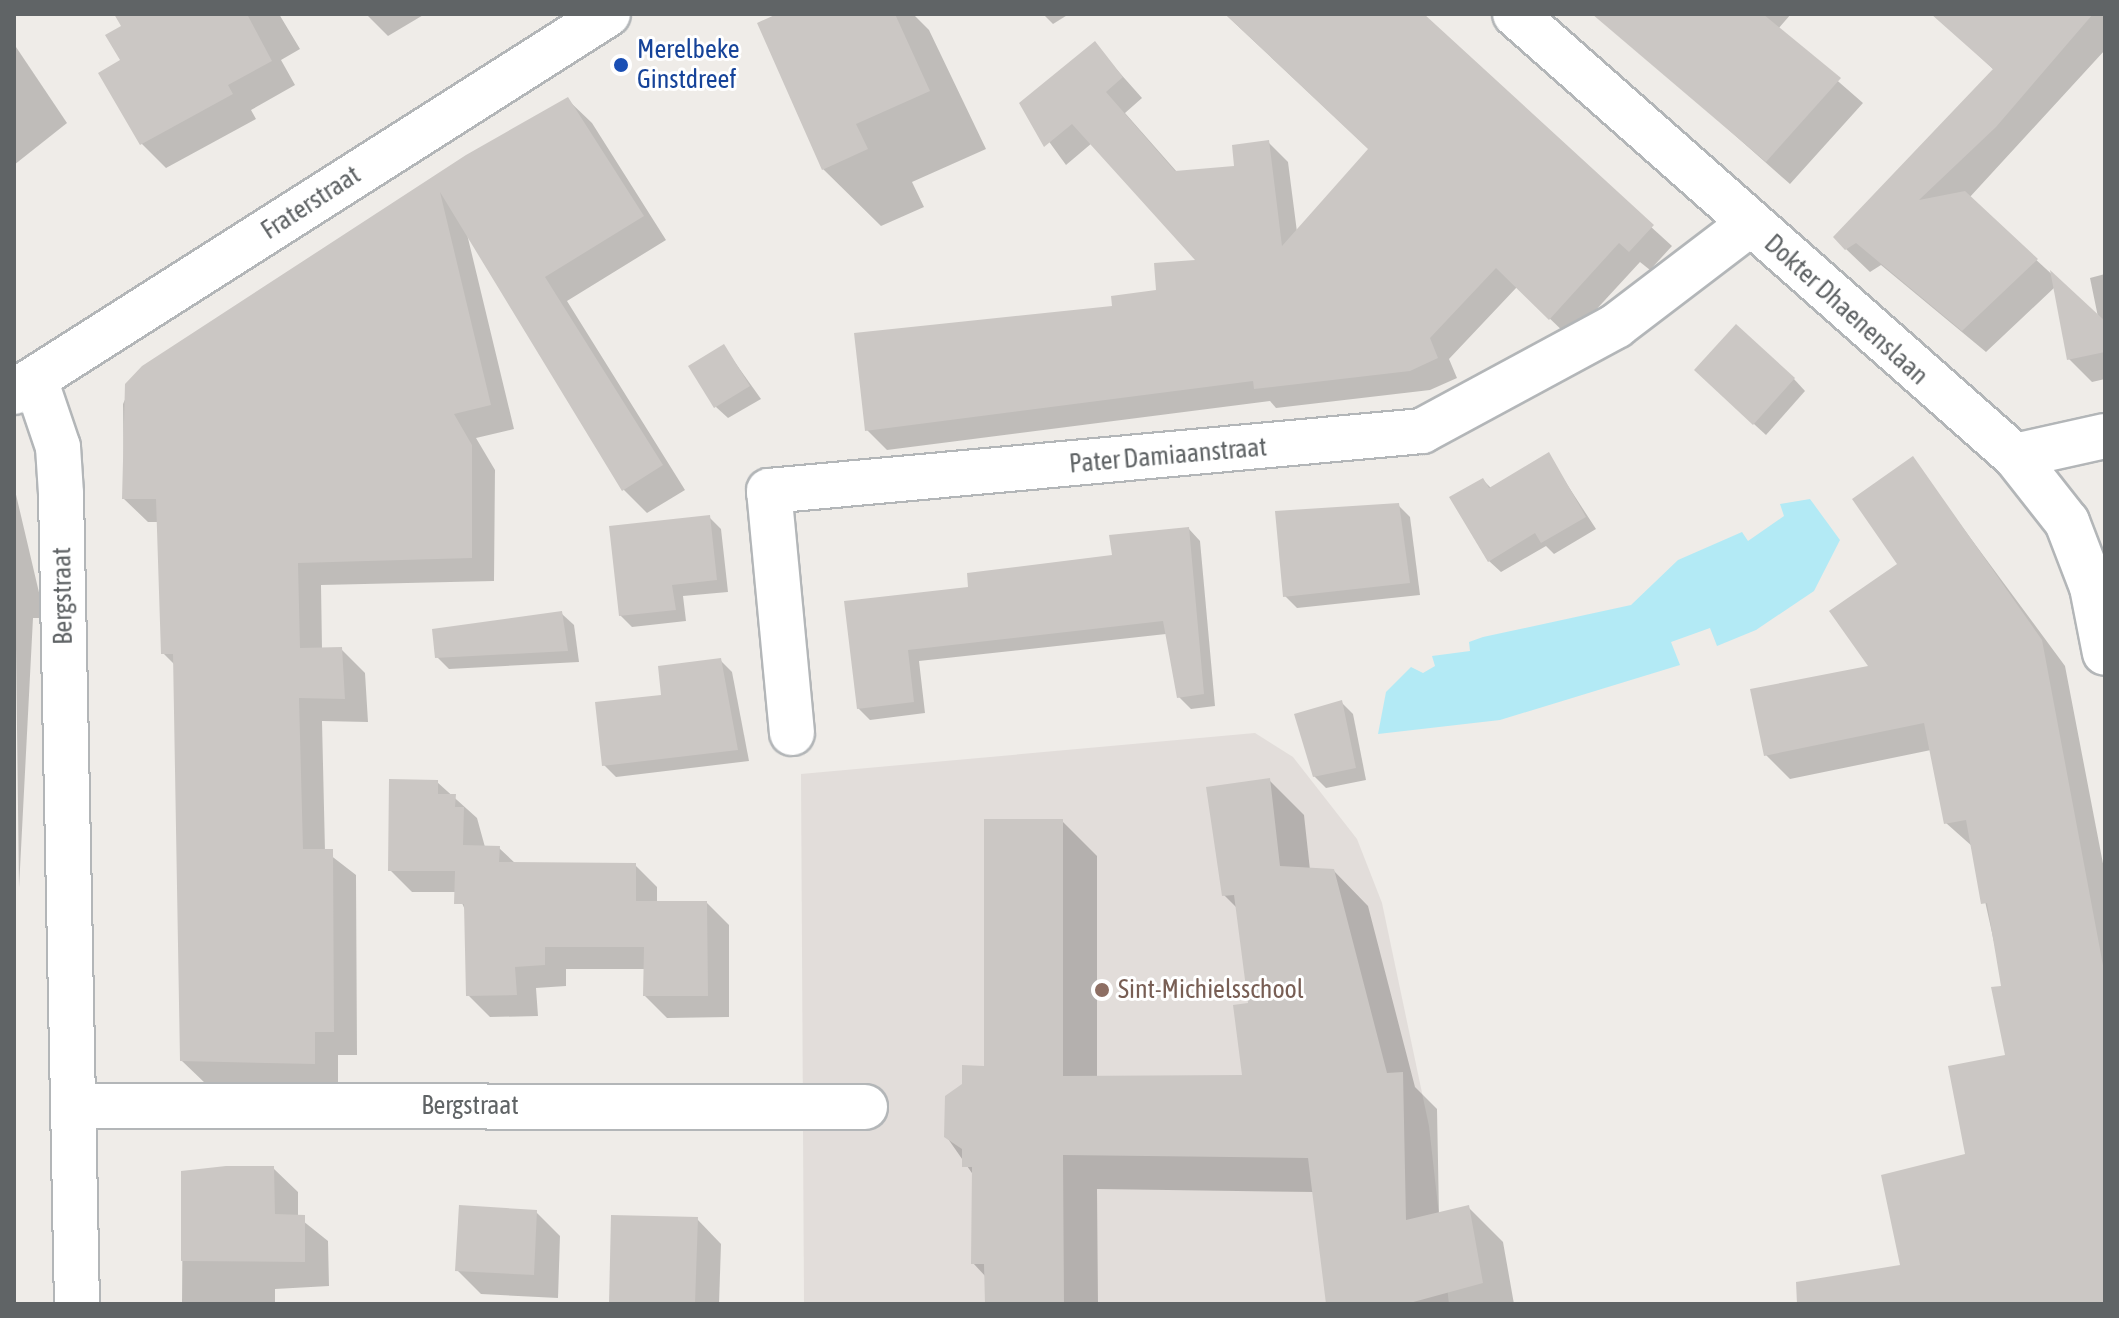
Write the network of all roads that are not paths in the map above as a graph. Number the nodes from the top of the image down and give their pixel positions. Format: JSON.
{"nodes":[{"id":1,"x":608,"y":14,"type":"edge"},
{"id":2,"x":1515,"y":14,"type":"edge"},
{"id":3,"x":1750,"y":224,"type":"junction"},
{"id":4,"x":24,"y":385,"type":"edge"},
{"id":5,"x":2105,"y":436,"type":"edge"},
{"id":6,"x":2015,"y":456,"type":"junction"},
{"id":7,"x":2105,"y":653,"type":"edge"},
{"id":8,"x":792,"y":733,"type":"dead end"},
{"id":9,"x":75,"y":1106,"type":"junction"},
{"id":10,"x":865,"y":1107,"type":"dead end"},
{"id":11,"x":77,"y":1304,"type":"edge"}],
"edges":[{"from":1,"to":4,"type":"street","name":"Fraterstraat"},
{"from":2,"to":3,"type":"street","name":"Dokter Dhaenenslaan"},
{"from":3,"to":6,"type":"street","name":"Dokter Dhaenenslaan"},
{"from":3,"to":8,"type":"street","name":"Pater Damiaanstraat"},
{"from":4,"to":9,"type":"street","name":"Bergstraat"},
{"from":5,"to":6,"type":"street"},
{"from":6,"to":7,"type":"street","name":"Dokter Dhaenenslaan"},
{"from":9,"to":10,"type":"street","name":"Bergstraat"},
{"from":9,"to":11,"type":"street","name":"Bergstraat"}]}
